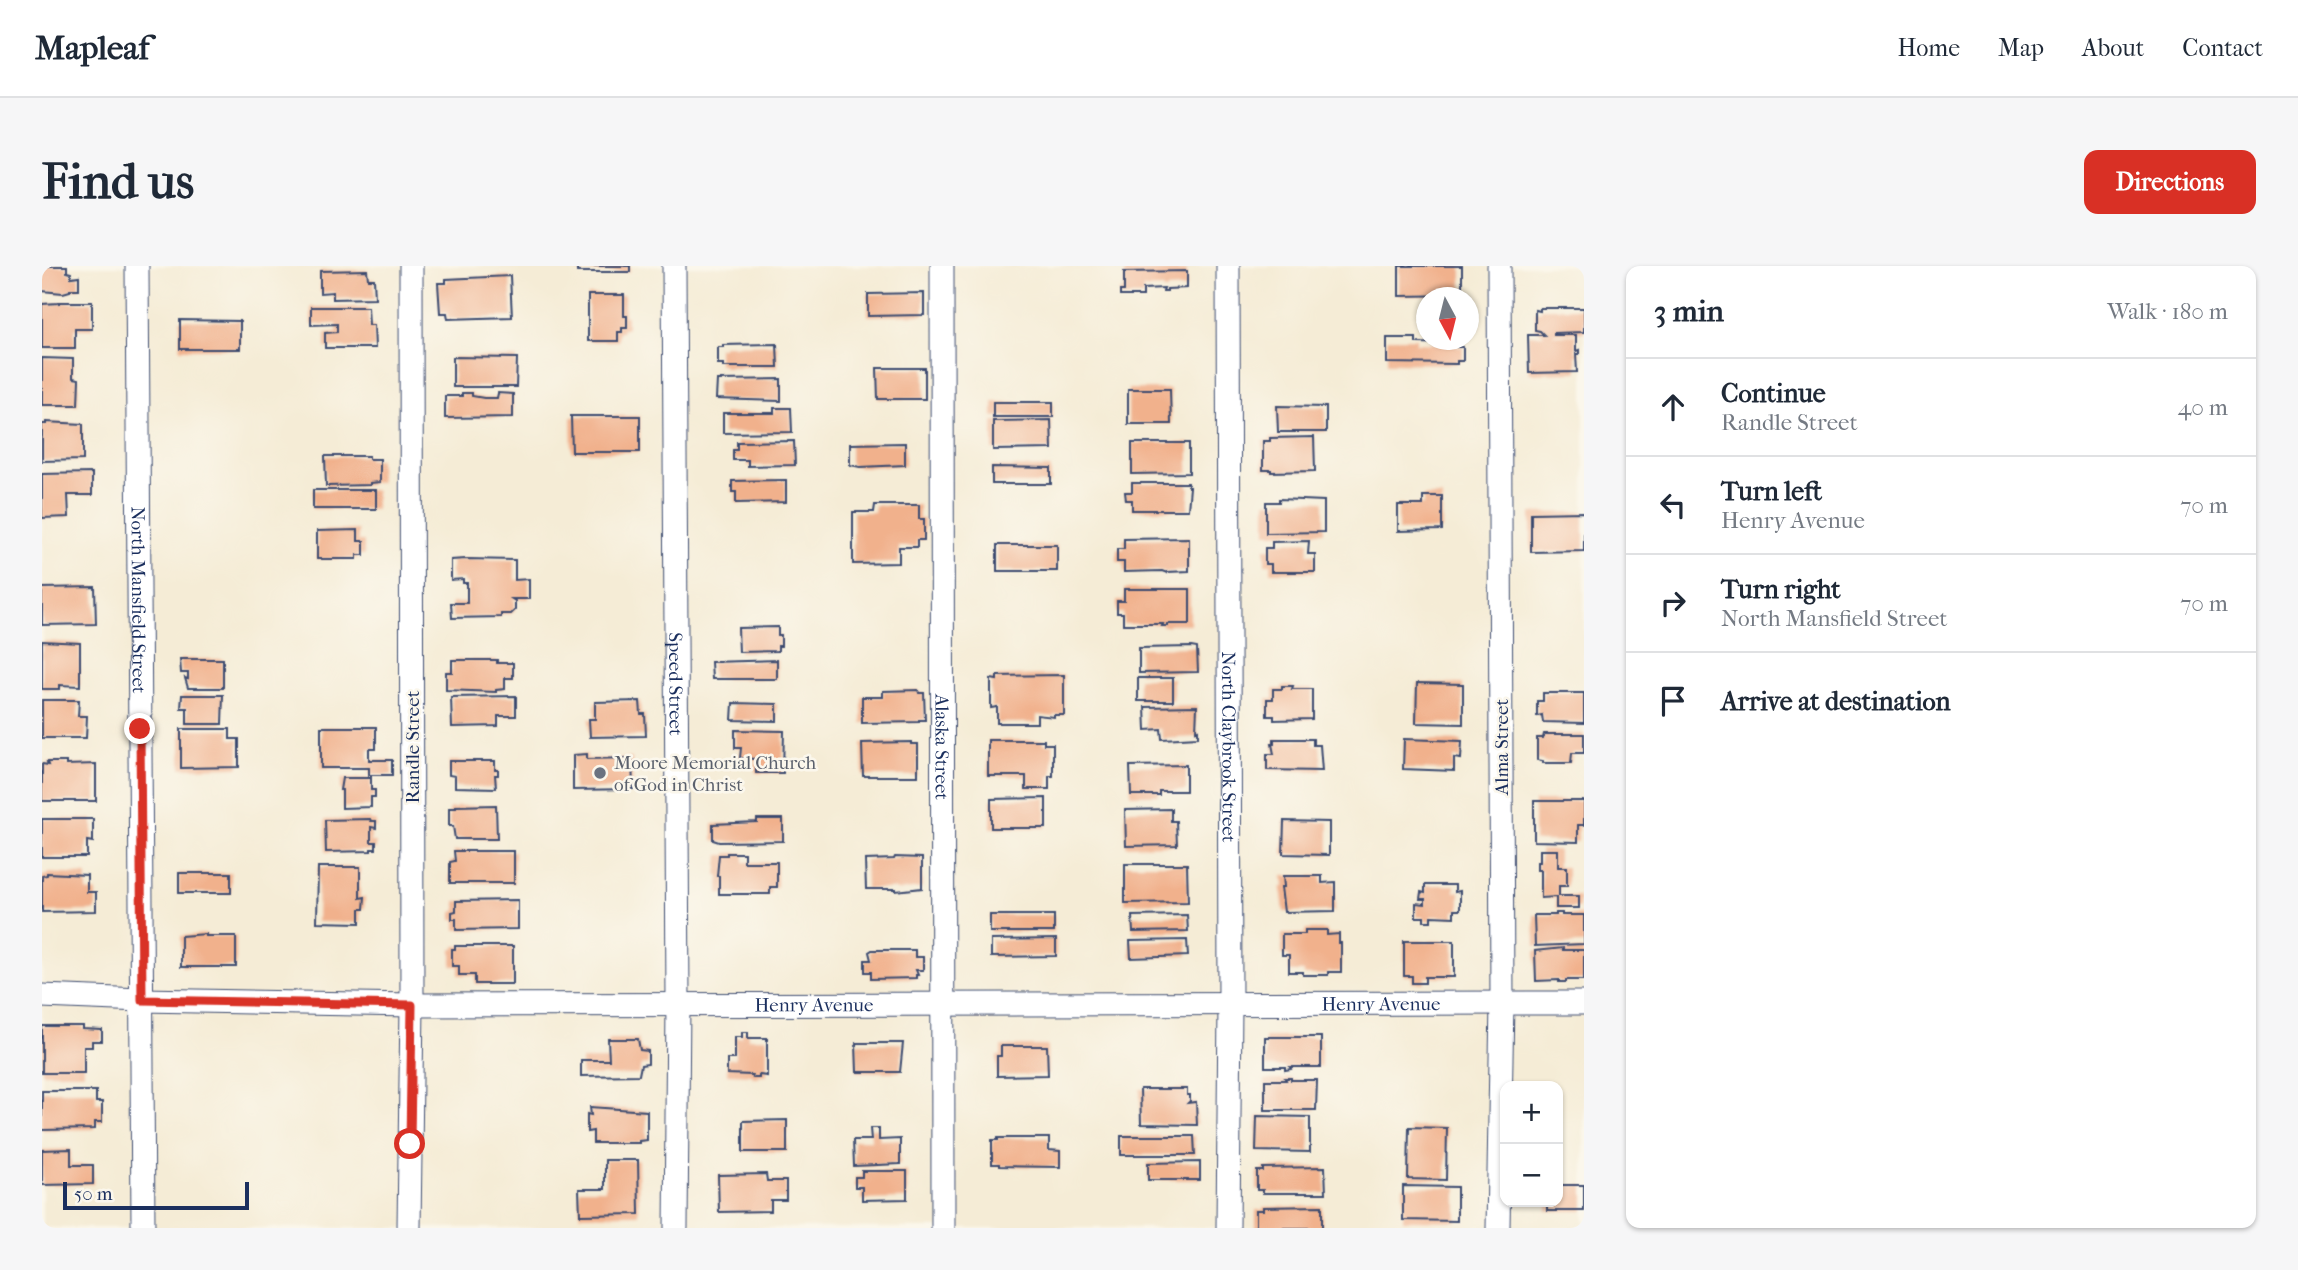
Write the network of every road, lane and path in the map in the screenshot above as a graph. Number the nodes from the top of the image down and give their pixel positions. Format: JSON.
{"nodes":[{"id":1,"x":137,"y":266,"type":"edge"},
{"id":2,"x":411,"y":266,"type":"edge"},
{"id":3,"x":674,"y":266,"type":"edge"},
{"id":4,"x":942,"y":266,"type":"edge"},
{"id":5,"x":1228,"y":266,"type":"edge"},
{"id":6,"x":1499,"y":266,"type":"edge"},
{"id":7,"x":42,"y":996,"type":"edge"},
{"id":8,"x":142,"y":1000,"type":"junction"},
{"id":9,"x":678,"y":1003,"type":"junction"},
{"id":10,"x":1502,"y":1003,"type":"junction"},
{"id":11,"x":1584,"y":1003,"type":"edge"},
{"id":12,"x":1230,"y":1004,"type":"junction"},
{"id":13,"x":412,"y":1005,"type":"junction"},
{"id":14,"x":944,"y":1005,"type":"junction"},
{"id":15,"x":144,"y":1228,"type":"edge"},
{"id":16,"x":409,"y":1228,"type":"edge"},
{"id":17,"x":676,"y":1228,"type":"edge"},
{"id":18,"x":943,"y":1228,"type":"edge"},
{"id":19,"x":1228,"y":1228,"type":"edge"},
{"id":20,"x":1498,"y":1228,"type":"edge"}],
"edges":[{"from":1,"to":8,"type":"street","name":"North Mansfield Street"},
{"from":2,"to":13,"type":"street","name":"Randle Street"},
{"from":3,"to":9,"type":"street","name":"Speed Street"},
{"from":4,"to":14,"type":"street","name":"Alaska Street"},
{"from":5,"to":12,"type":"street","name":"North Claybrook Street"},
{"from":6,"to":10,"type":"street","name":"Alma Street"},
{"from":7,"to":8,"type":"street","name":"Henry Avenue"},
{"from":8,"to":13,"type":"street","name":"Henry Avenue"},
{"from":8,"to":15,"type":"street","name":"North Mansfield Street"},
{"from":9,"to":13,"type":"street","name":"Henry Avenue"},
{"from":9,"to":14,"type":"street","name":"Henry Avenue"},
{"from":9,"to":17,"type":"street","name":"Speed Street"},
{"from":10,"to":11,"type":"street","name":"Henry Avenue"},
{"from":10,"to":12,"type":"street","name":"Henry Avenue"},
{"from":10,"to":20,"type":"street","name":"Alma Street"},
{"from":12,"to":14,"type":"street","name":"Henry Avenue"},
{"from":12,"to":19,"type":"street","name":"North Claybrook Street"},
{"from":13,"to":16,"type":"street","name":"Randle Street"},
{"from":14,"to":18,"type":"street","name":"Alaska Street"}]}
